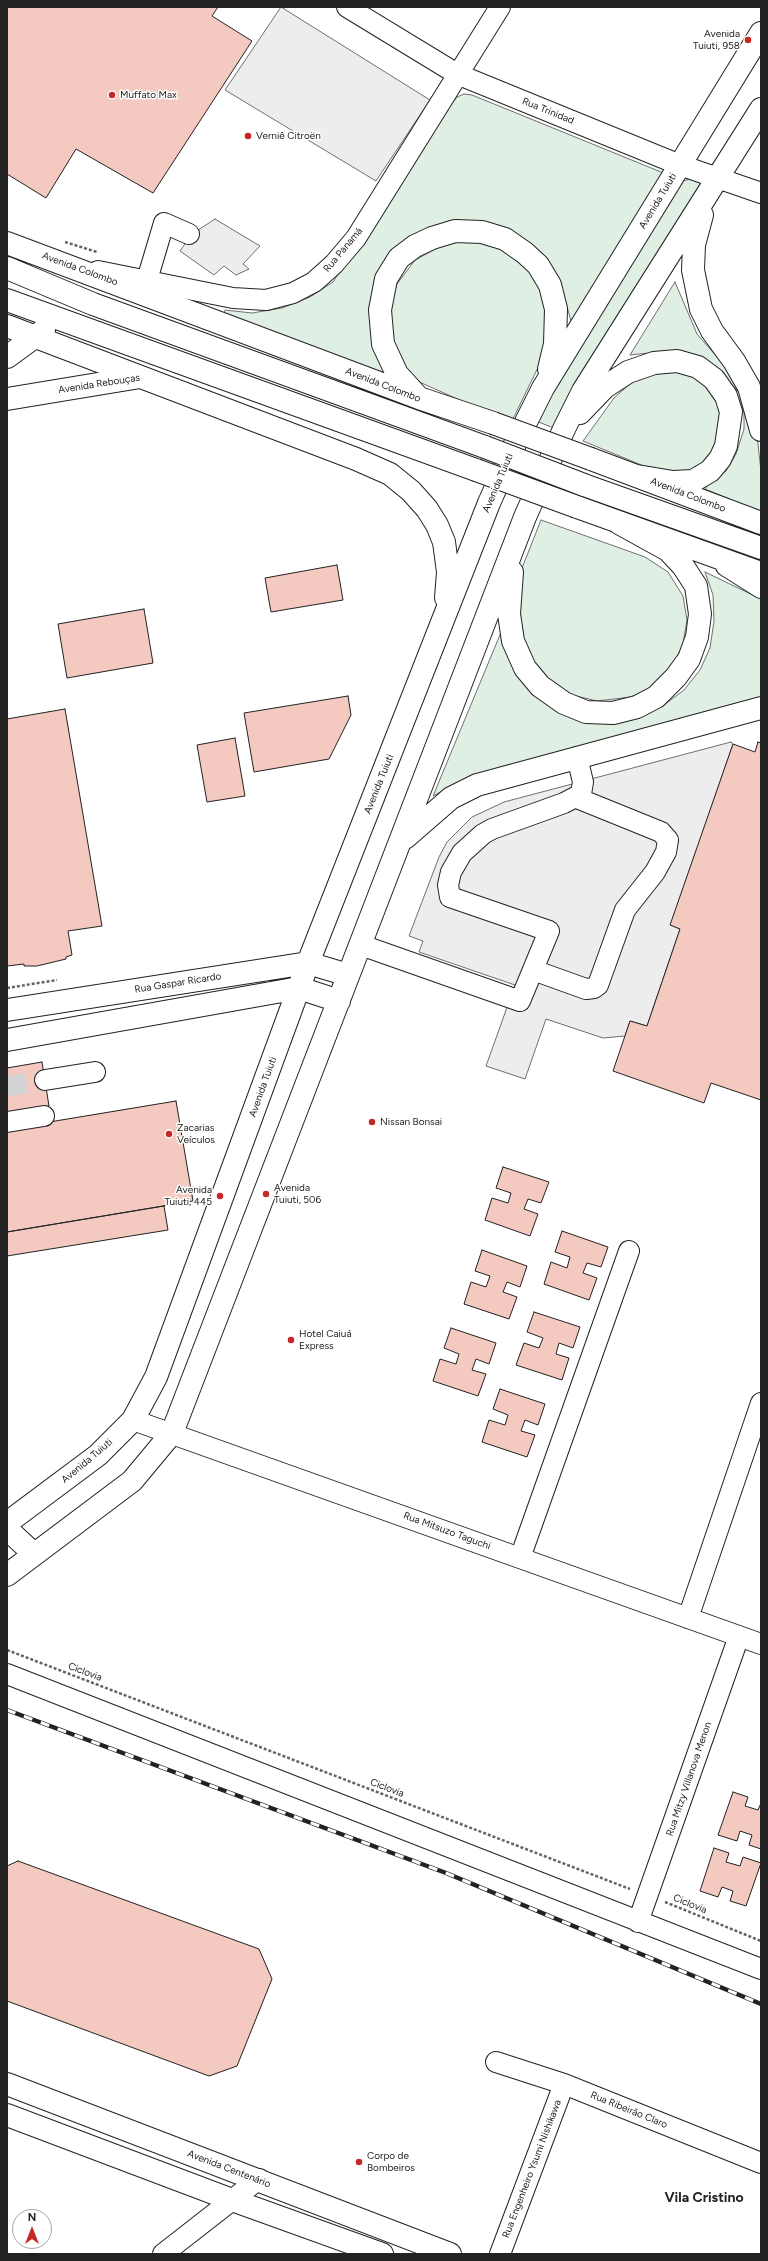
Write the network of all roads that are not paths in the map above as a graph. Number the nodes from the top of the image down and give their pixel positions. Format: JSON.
{"nodes":[{"id":1,"x":347,"y":7,"type":"edge"},
{"id":2,"x":500,"y":7,"type":"edge"},
{"id":3,"x":761,"y":33,"type":"edge"},
{"id":4,"x":457,"y":74,"type":"junction"},
{"id":5,"x":761,"y":109,"type":"edge"},
{"id":6,"x":680,"y":164,"type":"junction"},
{"id":7,"x":713,"y":184,"type":"junction"},
{"id":8,"x":761,"y":193,"type":"edge"},
{"id":9,"x":189,"y":234,"type":"dead end"},
{"id":10,"x":7,"y":243,"type":"edge"},
{"id":11,"x":74,"y":267,"type":"junction"},
{"id":12,"x":7,"y":268,"type":"edge"},
{"id":13,"x":147,"y":280,"type":"junction"},
{"id":14,"x":7,"y":300,"type":"edge"},
{"id":15,"x":93,"y":304,"type":"junction"},
{"id":16,"x":62,"y":319,"type":"junction"},
{"id":17,"x":7,"y":326,"type":"edge"},
{"id":18,"x":33,"y":336,"type":"junction"},
{"id":19,"x":7,"y":357,"type":"edge"},
{"id":20,"x":191,"y":368,"type":"junction"},
{"id":21,"x":142,"y":376,"type":"junction"},
{"id":22,"x":544,"y":388,"type":"junction"},
{"id":23,"x":419,"y":398,"type":"junction"},
{"id":24,"x":7,"y":399,"type":"edge"},
{"id":25,"x":564,"y":429,"type":"junction"},
{"id":26,"x":761,"y":430,"type":"edge"},
{"id":27,"x":637,"y":476,"type":"junction"},
{"id":28,"x":525,"y":517,"type":"junction"},
{"id":29,"x":619,"y":523,"type":"junction"},
{"id":30,"x":761,"y":523,"type":"edge"},
{"id":31,"x":761,"y":548,"type":"edge"},
{"id":32,"x":711,"y":556,"type":"junction"},
{"id":33,"x":761,"y":573,"type":"edge"},
{"id":34,"x":761,"y":588,"type":"edge"},
{"id":35,"x":445,"y":616,"type":"junction"},
{"id":36,"x":761,"y":708,"type":"edge"},
{"id":37,"x":577,"y":757,"type":"junction"},
{"id":38,"x":577,"y":798,"type":"junction"},
{"id":39,"x":401,"y":842,"type":"junction"},
{"id":40,"x":360,"y":945,"type":"junction"},
{"id":41,"x":308,"y":963,"type":"junction"},
{"id":42,"x":533,"y":970,"type":"junction"},
{"id":43,"x":238,"y":974,"type":"junction"},
{"id":44,"x":348,"y":976,"type":"junction"},
{"id":45,"x":299,"y":988,"type":"junction"},
{"id":46,"x":242,"y":997,"type":"junction"},
{"id":47,"x":339,"y":1001,"type":"junction"},
{"id":48,"x":7,"y":1010,"type":"edge"},
{"id":49,"x":7,"y":1040,"type":"edge"},
{"id":50,"x":95,"y":1072,"type":"dead end"},
{"id":51,"x":45,"y":1080,"type":"tunnel mouth"},
{"id":52,"x":44,"y":1116,"type":"dead end"},
{"id":53,"x":7,"y":1122,"type":"edge"},
{"id":54,"x":629,"y":1251,"type":"dead end"},
{"id":55,"x":761,"y":1403,"type":"edge"},
{"id":56,"x":133,"y":1420,"type":"junction"},
{"id":57,"x":172,"y":1433,"type":"junction"},
{"id":58,"x":7,"y":1523,"type":"edge"},
{"id":59,"x":7,"y":1528,"type":"edge"},
{"id":60,"x":34,"y":1554,"type":"junction"},
{"id":61,"x":520,"y":1558,"type":"junction"},
{"id":62,"x":7,"y":1575,"type":"edge"},
{"id":63,"x":688,"y":1618,"type":"junction"},
{"id":64,"x":739,"y":1636,"type":"junction"},
{"id":65,"x":761,"y":1644,"type":"edge"},
{"id":66,"x":7,"y":1674,"type":"edge"},
{"id":67,"x":638,"y":1922,"type":"junction"},
{"id":68,"x":761,"y":1969,"type":"edge"},
{"id":69,"x":496,"y":2062,"type":"dead end"},
{"id":70,"x":7,"y":2084,"type":"edge"},
{"id":71,"x":564,"y":2084,"type":"junction"},
{"id":72,"x":7,"y":2115,"type":"edge"},
{"id":73,"x":761,"y":2163,"type":"edge"},
{"id":74,"x":258,"y":2180,"type":"junction"},
{"id":75,"x":232,"y":2200,"type":"junction"},
{"id":76,"x":163,"y":2254,"type":"edge"},
{"id":77,"x":382,"y":2254,"type":"edge"},
{"id":78,"x":450,"y":2254,"type":"edge"},
{"id":79,"x":500,"y":2254,"type":"edge"}],
"edges":[{"from":1,"to":4,"type":"street","name":"Rua Trinidad"},
{"from":2,"to":4,"type":"street","name":"Rua Panamá"},
{"from":3,"to":6,"type":"main road","name":"Avenida Tuiuti"},
{"from":4,"to":6,"type":"street","name":"Rua Trinidad"},
{"from":4,"to":13,"type":"street","name":"Rua Panamá"},
{"from":5,"to":7,"type":"main road"},
{"from":6,"to":7,"type":"street","name":"Rua Trinidad"},
{"from":6,"to":22,"type":"main road","name":"Avenida Tuiuti"},
{"from":7,"to":8,"type":"street","name":"Rua Trinidad"},
{"from":7,"to":25,"type":"main road"},
{"from":7,"to":26,"type":"main road"},
{"from":9,"to":13,"type":"street"},
{"from":10,"to":11,"type":"main road","name":"Avenida Colombo"},
{"from":11,"to":13,"type":"street","name":"Rua Panamá"},
{"from":11,"to":23,"type":"main road","name":"Avenida Colombo"},
{"from":12,"to":15,"type":"main road"},
{"from":14,"to":16,"type":"main road"},
{"from":15,"to":16,"type":"main road"},
{"from":15,"to":31,"type":"main road","bridge":true},
{"from":16,"to":18,"type":"main road"},
{"from":16,"to":20,"type":"main road"},
{"from":17,"to":18,"type":"main road"},
{"from":18,"to":19,"type":"main road"},
{"from":18,"to":21,"type":"main road"},
{"from":20,"to":21,"type":"main road","name":"Avenida Rebouças"},
{"from":20,"to":29,"type":"main road","bridge":true},
{"from":21,"to":24,"type":"main road","name":"Avenida Rebouças"},
{"from":21,"to":35,"type":"main road"},
{"from":22,"to":23,"type":"main road"},
{"from":22,"to":35,"type":"main road","name":"Avenida Tuiuti"},
{"from":23,"to":27,"type":"main road","name":"Avenida Colombo","bridge":true},
{"from":25,"to":27,"type":"main road"},
{"from":25,"to":28,"type":"main road"},
{"from":27,"to":30,"type":"main road","name":"Avenida Colombo"},
{"from":28,"to":29,"type":"main road"},
{"from":28,"to":39,"type":"main road"},
{"from":29,"to":32,"type":"main road"},
{"from":32,"to":33,"type":"main road"},
{"from":32,"to":34,"type":"street"},
{"from":35,"to":41,"type":"main road","name":"Avenida Tuiuti"},
{"from":36,"to":37,"type":"main road"},
{"from":37,"to":38,"type":"street"},
{"from":37,"to":39,"type":"main road"},
{"from":38,"to":42,"type":"street"},
{"from":38,"to":42,"type":"street"},
{"from":39,"to":40,"type":"main road"},
{"from":40,"to":42,"type":"street"},
{"from":40,"to":44,"type":"main road"},
{"from":41,"to":43,"type":"main road","name":"Rua Gaspar Ricardo"},
{"from":41,"to":44,"type":"main road","name":"Rua Gaspar Ricardo"},
{"from":41,"to":45,"type":"main road","name":"Avenida Tuiuti"},
{"from":43,"to":46,"type":"main road"},
{"from":43,"to":48,"type":"main road","name":"Rua Gaspar Ricardo"},
{"from":44,"to":47,"type":"main road"},
{"from":45,"to":46,"type":"main road"},
{"from":45,"to":47,"type":"main road"},
{"from":45,"to":56,"type":"main road","name":"Avenida Tuiuti"},
{"from":46,"to":49,"type":"main road"},
{"from":47,"to":57,"type":"main road"},
{"from":50,"to":51,"type":"street"},
{"from":52,"to":53,"type":"street"},
{"from":54,"to":61,"type":"street"},
{"from":55,"to":63,"type":"street"},
{"from":56,"to":57,"type":"street","name":"Rua Mitsuzo Taguchi"},
{"from":56,"to":58,"type":"main road","name":"Avenida Tuiuti"},
{"from":57,"to":60,"type":"main road"},
{"from":57,"to":61,"type":"street","name":"Rua Mitsuzo Taguchi"},
{"from":59,"to":60,"type":"main road"},
{"from":60,"to":62,"type":"main road"},
{"from":61,"to":63,"type":"street","name":"Rua Mitsuzo Taguchi"},
{"from":63,"to":64,"type":"street","name":"Rua Mitsuzo Taguchi"},
{"from":64,"to":65,"type":"street","name":"Rua Mitsuzo Taguchi"},
{"from":64,"to":67,"type":"street","name":"Rua Mitzy Villanova Menon"},
{"from":66,"to":67,"type":"street"},
{"from":67,"to":68,"type":"street"},
{"from":69,"to":71,"type":"street","name":"Rua Ribeirão Claro"},
{"from":70,"to":74,"type":"main road","name":"Avenida Centenário"},
{"from":71,"to":73,"type":"street","name":"Rua Ribeirão Claro"},
{"from":71,"to":79,"type":"street","name":"Rua Engenheiro Ysumi Nishikawa"},
{"from":72,"to":75,"type":"main road"},
{"from":74,"to":75,"type":"street"},
{"from":74,"to":78,"type":"main road","name":"Avenida Centenário"},
{"from":75,"to":76,"type":"street"},
{"from":75,"to":77,"type":"main road"}]}
